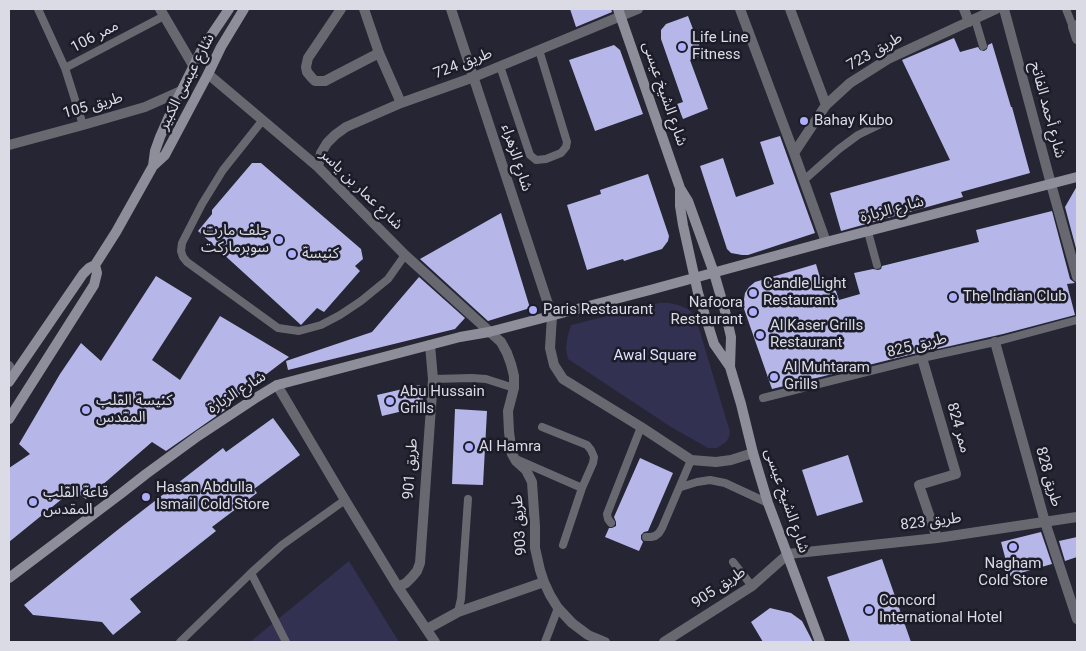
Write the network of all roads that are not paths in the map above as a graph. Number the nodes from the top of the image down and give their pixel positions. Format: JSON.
{"nodes":[{"id":1,"x":38,"y":9,"type":"edge"},
{"id":2,"x":229,"y":9,"type":"edge"},
{"id":3,"x":244,"y":9,"type":"edge"},
{"id":4,"x":341,"y":9,"type":"edge"},
{"id":5,"x":364,"y":9,"type":"edge"},
{"id":6,"x":452,"y":9,"type":"edge"},
{"id":7,"x":638,"y":9,"type":"edge"},
{"id":8,"x":740,"y":9,"type":"edge"},
{"id":9,"x":790,"y":9,"type":"edge"},
{"id":10,"x":964,"y":9,"type":"edge"},
{"id":11,"x":996,"y":9,"type":"edge"},
{"id":12,"x":1004,"y":9,"type":"edge"},
{"id":13,"x":1066,"y":9,"type":"edge"},
{"id":14,"x":162,"y":12,"type":"edge"},
{"id":15,"x":620,"y":12,"type":"edge"},
{"id":16,"x":972,"y":20,"type":"junction"},
{"id":17,"x":1075,"y":26,"type":"edge"},
{"id":18,"x":1077,"y":39,"type":"edge"},
{"id":19,"x":983,"y":46,"type":"dead end"},
{"id":20,"x":539,"y":50,"type":"junction"},
{"id":21,"x":380,"y":53,"type":"junction"},
{"id":22,"x":500,"y":66,"type":"junction"},
{"id":23,"x":194,"y":67,"type":"junction"},
{"id":24,"x":65,"y":68,"type":"junction"},
{"id":25,"x":208,"y":74,"type":"junction"},
{"id":26,"x":474,"y":77,"type":"junction"},
{"id":27,"x":183,"y":90,"type":"junction"},
{"id":28,"x":402,"y":103,"type":"junction"},
{"id":29,"x":826,"y":105,"type":"junction"},
{"id":30,"x":262,"y":121,"type":"junction"},
{"id":31,"x":887,"y":121,"type":"dead end"},
{"id":32,"x":83,"y":125,"type":"junction"},
{"id":33,"x":9,"y":145,"type":"edge"},
{"id":34,"x":794,"y":153,"type":"junction"},
{"id":35,"x":153,"y":166,"type":"junction"},
{"id":36,"x":318,"y":168,"type":"junction"},
{"id":37,"x":1077,"y":177,"type":"edge"},
{"id":38,"x":804,"y":180,"type":"junction"},
{"id":39,"x":1051,"y":184,"type":"junction"},
{"id":40,"x":680,"y":188,"type":"junction"},
{"id":41,"x":868,"y":232,"type":"junction"},
{"id":42,"x":826,"y":242,"type":"junction"},
{"id":43,"x":405,"y":255,"type":"junction"},
{"id":44,"x":1075,"y":262,"type":"edge"},
{"id":45,"x":95,"y":265,"type":"junction"},
{"id":46,"x":877,"y":265,"type":"dead end"},
{"id":47,"x":714,"y":273,"type":"junction"},
{"id":48,"x":1077,"y":277,"type":"edge"},
{"id":49,"x":694,"y":278,"type":"junction"},
{"id":50,"x":552,"y":316,"type":"junction"},
{"id":51,"x":1077,"y":320,"type":"edge"},
{"id":52,"x":489,"y":332,"type":"junction"},
{"id":53,"x":995,"y":342,"type":"junction"},
{"id":54,"x":430,"y":345,"type":"junction"},
{"id":55,"x":922,"y":358,"type":"junction"},
{"id":56,"x":9,"y":366,"type":"edge"},
{"id":57,"x":730,"y":367,"type":"junction"},
{"id":58,"x":10,"y":378,"type":"edge"},
{"id":59,"x":432,"y":379,"type":"junction"},
{"id":60,"x":277,"y":385,"type":"junction"},
{"id":61,"x":514,"y":388,"type":"junction"},
{"id":62,"x":28,"y":389,"type":"junction"},
{"id":63,"x":763,"y":398,"type":"dead end"},
{"id":64,"x":9,"y":420,"type":"edge"},
{"id":65,"x":542,"y":427,"type":"dead end"},
{"id":66,"x":641,"y":427,"type":"junction"},
{"id":67,"x":753,"y":453,"type":"junction"},
{"id":68,"x":514,"y":459,"type":"junction"},
{"id":69,"x":691,"y":460,"type":"junction"},
{"id":70,"x":681,"y":487,"type":"junction"},
{"id":71,"x":582,"y":488,"type":"junction"},
{"id":72,"x":468,"y":499,"type":"dead end"},
{"id":73,"x":345,"y":500,"type":"junction"},
{"id":74,"x":768,"y":503,"type":"junction"},
{"id":75,"x":1077,"y":517,"type":"edge"},
{"id":76,"x":1045,"y":522,"type":"junction"},
{"id":77,"x":611,"y":523,"type":"dead end"},
{"id":78,"x":646,"y":537,"type":"dead end"},
{"id":79,"x":937,"y":538,"type":"junction"},
{"id":80,"x":563,"y":545,"type":"dead end"},
{"id":81,"x":788,"y":554,"type":"junction"},
{"id":82,"x":733,"y":562,"type":"dead end"},
{"id":83,"x":251,"y":573,"type":"junction"},
{"id":84,"x":9,"y":578,"type":"edge"},
{"id":85,"x":544,"y":582,"type":"junction"},
{"id":86,"x":752,"y":586,"type":"junction"},
{"id":87,"x":398,"y":587,"type":"junction"},
{"id":88,"x":558,"y":608,"type":"junction"},
{"id":89,"x":458,"y":612,"type":"junction"},
{"id":90,"x":1077,"y":619,"type":"edge"},
{"id":91,"x":427,"y":628,"type":"junction"},
{"id":92,"x":180,"y":642,"type":"edge"},
{"id":93,"x":286,"y":642,"type":"edge"},
{"id":94,"x":435,"y":642,"type":"edge"},
{"id":95,"x":545,"y":642,"type":"edge"},
{"id":96,"x":605,"y":642,"type":"edge"},
{"id":97,"x":664,"y":642,"type":"edge"},
{"id":98,"x":820,"y":642,"type":"edge"}],
"edges":[{"from":1,"to":24,"type":"lane","name":"ممر 106"},
{"from":2,"to":23,"type":"street","name":"شارع عيسى الكبير"},
{"from":3,"to":25,"type":"street","name":"شارع عيسى الكبير"},
{"from":4,"to":21,"type":"street"},
{"from":5,"to":21,"type":"street"},
{"from":6,"to":26,"type":"street","name":"شارع الزهراء"},
{"from":7,"to":15,"type":"street","name":"طريق 724"},
{"from":8,"to":34,"type":"street"},
{"from":9,"to":29,"type":"street"},
{"from":10,"to":16,"type":"street"},
{"from":11,"to":16,"type":"street","name":"طريق 723"},
{"from":12,"to":39,"type":"street","name":"شارع أحمد الفاتح"},
{"from":13,"to":17,"type":"lane"},
{"from":14,"to":23,"type":"street"},
{"from":14,"to":24,"type":"lane","name":"ممر 106"},
{"from":15,"to":20,"type":"street","name":"طريق 724"},
{"from":15,"to":40,"type":"street","name":"شارع الشيخ عيسى"},
{"from":16,"to":19,"type":"lane"},
{"from":16,"to":29,"type":"street","name":"طريق 723"},
{"from":17,"to":18,"type":"street"},
{"from":20,"to":22,"type":"street","name":"طريق 724"},
{"from":20,"to":22,"type":"lane"},
{"from":21,"to":28,"type":"street"},
{"from":22,"to":26,"type":"street","name":"طريق 724"},
{"from":23,"to":27,"type":"street","name":"شارع عيسى الكبير"},
{"from":24,"to":32,"type":"lane","name":"ممر 106"},
{"from":25,"to":30,"type":"street","name":"شارع عمار بن ياسر"},
{"from":25,"to":35,"type":"street","name":"شارع عيسى الكبير"},
{"from":26,"to":28,"type":"street","name":"طريق 724"},
{"from":26,"to":50,"type":"street","name":"شارع الزهراء"},
{"from":27,"to":32,"type":"street","name":"طريق 105"},
{"from":27,"to":35,"type":"street","name":"شارع عيسى الكبير"},
{"from":28,"to":36,"type":"street","name":"طريق 724"},
{"from":29,"to":34,"type":"street","name":"طريق 723"},
{"from":30,"to":36,"type":"street","name":"شارع عمار بن ياسر"},
{"from":30,"to":43,"type":"lane"},
{"from":31,"to":38,"type":"lane"},
{"from":32,"to":33,"type":"street","name":"طريق 105"},
{"from":34,"to":38,"type":"street"},
{"from":35,"to":45,"type":"street","name":"شارع عيسى الكبير"},
{"from":36,"to":43,"type":"street","name":"شارع عمار بن ياسر"},
{"from":37,"to":39,"type":"street","name":"شارع الزبارة"},
{"from":38,"to":42,"type":"street"},
{"from":39,"to":41,"type":"street","name":"شارع الزبارة"},
{"from":39,"to":44,"type":"street","name":"شارع أحمد الفاتح"},
{"from":40,"to":47,"type":"street","name":"شارع الشيخ عيسى"},
{"from":40,"to":49,"type":"street","name":"شارع الشيخ عيسى"},
{"from":41,"to":42,"type":"street","name":"شارع الزبارة"},
{"from":41,"to":46,"type":"lane"},
{"from":42,"to":47,"type":"street","name":"شارع الزبارة"},
{"from":43,"to":52,"type":"street","name":"شارع عمار بن ياسر"},
{"from":44,"to":48,"type":"street","name":"شارع أحمد الفاتح"},
{"from":45,"to":58,"type":"street","name":"شارع عيسى الكبير"},
{"from":45,"to":62,"type":"street","name":"شارع عيسى الكبير"},
{"from":47,"to":49,"type":"street","name":"شارع الزبارة"},
{"from":47,"to":57,"type":"street","name":"شارع الشيخ عيسى"},
{"from":49,"to":50,"type":"street","name":"شارع الزبارة"},
{"from":49,"to":57,"type":"street","name":"شارع الشيخ عيسى"},
{"from":50,"to":52,"type":"street","name":"شارع الزبارة"},
{"from":50,"to":66,"type":"street"},
{"from":51,"to":53,"type":"lane","name":"طريق 825"},
{"from":52,"to":54,"type":"street","name":"شارع الزبارة"},
{"from":52,"to":61,"type":"street","name":"طريق 903"},
{"from":53,"to":55,"type":"lane","name":"طريق 825"},
{"from":53,"to":76,"type":"street","name":"طريق 828"},
{"from":54,"to":59,"type":"street","name":"طريق 901"},
{"from":54,"to":60,"type":"street","name":"شارع الزبارة"},
{"from":55,"to":63,"type":"lane","name":"طريق 825"},
{"from":55,"to":79,"type":"street","name":"ممر 824"},
{"from":56,"to":58,"type":"street"},
{"from":57,"to":67,"type":"street","name":"شارع الشيخ عيسى"},
{"from":58,"to":62,"type":"street"},
{"from":59,"to":61,"type":"lane"},
{"from":59,"to":87,"type":"street","name":"طريق 901"},
{"from":60,"to":73,"type":"street"},
{"from":60,"to":84,"type":"street","name":"شارع الزبارة"},
{"from":61,"to":68,"type":"street","name":"طريق 903"},
{"from":62,"to":64,"type":"street","name":"شارع عيسى الكبير"},
{"from":65,"to":71,"type":"lane"},
{"from":66,"to":69,"type":"street"},
{"from":66,"to":77,"type":"lane"},
{"from":67,"to":69,"type":"street"},
{"from":67,"to":74,"type":"street","name":"شارع الشيخ عيسى"},
{"from":68,"to":71,"type":"lane"},
{"from":68,"to":85,"type":"street","name":"طريق 903"},
{"from":69,"to":70,"type":"lane"},
{"from":70,"to":74,"type":"lane"},
{"from":70,"to":78,"type":"lane"},
{"from":71,"to":80,"type":"lane"},
{"from":72,"to":89,"type":"lane"},
{"from":73,"to":83,"type":"lane"},
{"from":73,"to":87,"type":"street"},
{"from":74,"to":81,"type":"street","name":"شارع الشيخ عيسى"},
{"from":75,"to":76,"type":"street","name":"طريق 823"},
{"from":76,"to":79,"type":"street","name":"طريق 823"},
{"from":76,"to":90,"type":"street","name":"طريق 828"},
{"from":79,"to":81,"type":"street","name":"طريق 823"},
{"from":81,"to":86,"type":"street","name":"طريق 905"},
{"from":81,"to":98,"type":"street","name":"شارع الشيخ عيسى"},
{"from":82,"to":86,"type":"lane"},
{"from":83,"to":92,"type":"lane"},
{"from":83,"to":93,"type":"lane"},
{"from":85,"to":88,"type":"street","name":"طريق 903"},
{"from":85,"to":89,"type":"street"},
{"from":86,"to":97,"type":"street","name":"طريق 905"},
{"from":87,"to":91,"type":"street"},
{"from":88,"to":95,"type":"lane"},
{"from":88,"to":96,"type":"street","name":"طريق 903"},
{"from":89,"to":91,"type":"street"},
{"from":91,"to":94,"type":"street"}]}
